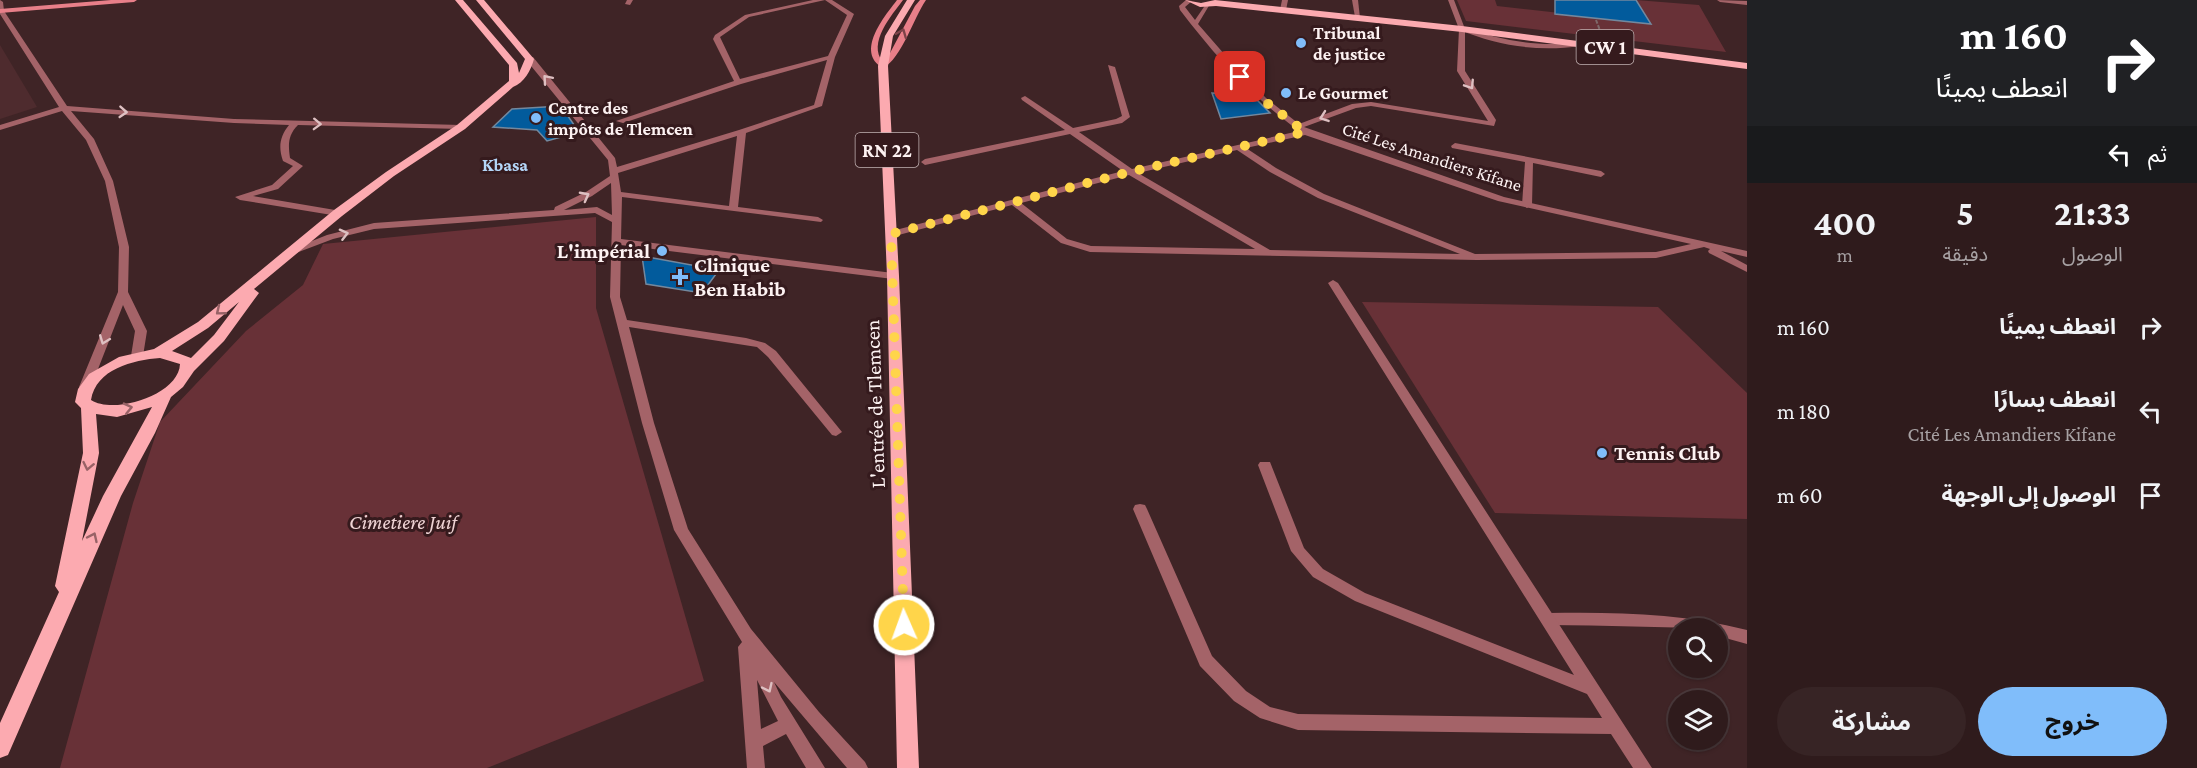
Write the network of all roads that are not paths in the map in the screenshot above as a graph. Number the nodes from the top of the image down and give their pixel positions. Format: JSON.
{"nodes":[{"id":1,"x":134,"y":0,"type":"edge"},
{"id":2,"x":459,"y":0,"type":"edge"},
{"id":3,"x":480,"y":0,"type":"edge"},
{"id":4,"x":822,"y":0,"type":"edge"},
{"id":5,"x":828,"y":0,"type":"edge"},
{"id":6,"x":900,"y":0,"type":"edge"},
{"id":7,"x":911,"y":0,"type":"edge"},
{"id":8,"x":923,"y":0,"type":"edge"},
{"id":9,"x":1189,"y":0,"type":"edge"},
{"id":10,"x":1285,"y":0,"type":"edge"},
{"id":11,"x":1355,"y":0,"type":"edge"},
{"id":12,"x":1450,"y":0,"type":"edge"},
{"id":13,"x":1720,"y":0,"type":"edge"},
{"id":14,"x":100,"y":1,"type":"edge"},
{"id":15,"x":1211,"y":3,"type":"edge"},
{"id":16,"x":1747,"y":3,"type":"edge"},
{"id":17,"x":0,"y":8,"type":"edge"},
{"id":18,"x":1283,"y":10,"type":"junction"},
{"id":19,"x":1358,"y":17,"type":"junction"},
{"id":20,"x":1196,"y":23,"type":"junction"},
{"id":21,"x":1462,"y":29,"type":"junction"},
{"id":22,"x":831,"y":57,"type":"junction"},
{"id":23,"x":530,"y":59,"type":"junction"},
{"id":24,"x":883,"y":66,"type":"junction"},
{"id":25,"x":1747,"y":66,"type":"edge"},
{"id":26,"x":1111,"y":67,"type":"dead end"},
{"id":27,"x":738,"y":82,"type":"junction"},
{"id":28,"x":514,"y":84,"type":"junction"},
{"id":29,"x":1025,"y":98,"type":"dead end"},
{"id":30,"x":64,"y":108,"type":"junction"},
{"id":31,"x":620,"y":121,"type":"dead end"},
{"id":32,"x":296,"y":123,"type":"junction"},
{"id":33,"x":461,"y":127,"type":"junction"},
{"id":34,"x":0,"y":128,"type":"edge"},
{"id":35,"x":1073,"y":129,"type":"junction"},
{"id":36,"x":1302,"y":129,"type":"junction"},
{"id":37,"x":742,"y":132,"type":"junction"},
{"id":38,"x":1455,"y":146,"type":"dead end"},
{"id":39,"x":1240,"y":148,"type":"junction"},
{"id":40,"x":1529,"y":160,"type":"junction"},
{"id":41,"x":925,"y":162,"type":"dead end"},
{"id":42,"x":1130,"y":172,"type":"junction"},
{"id":43,"x":614,"y":174,"type":"junction"},
{"id":44,"x":1601,"y":174,"type":"dead end"},
{"id":45,"x":275,"y":187,"type":"junction"},
{"id":46,"x":617,"y":194,"type":"junction"},
{"id":47,"x":278,"y":203,"type":"junction"},
{"id":48,"x":1015,"y":203,"type":"junction"},
{"id":49,"x":1527,"y":205,"type":"junction"},
{"id":50,"x":733,"y":209,"type":"junction"},
{"id":51,"x":554,"y":211,"type":"junction"},
{"id":52,"x":338,"y":213,"type":"junction"},
{"id":53,"x":818,"y":220,"type":"dead end"},
{"id":54,"x":616,"y":221,"type":"junction"},
{"id":55,"x":891,"y":234,"type":"junction"},
{"id":56,"x":616,"y":241,"type":"junction"},
{"id":57,"x":1702,"y":245,"type":"junction"},
{"id":58,"x":288,"y":252,"type":"junction"},
{"id":59,"x":1747,"y":254,"type":"edge"},
{"id":60,"x":1271,"y":255,"type":"junction"},
{"id":61,"x":1477,"y":257,"type":"junction"},
{"id":62,"x":1747,"y":269,"type":"edge"},
{"id":63,"x":266,"y":275,"type":"junction"},
{"id":64,"x":893,"y":276,"type":"junction"},
{"id":65,"x":1333,"y":283,"type":"dead end"},
{"id":66,"x":123,"y":292,"type":"junction"},
{"id":67,"x":622,"y":323,"type":"junction"},
{"id":68,"x":159,"y":353,"type":"junction"},
{"id":69,"x":136,"y":356,"type":"junction"},
{"id":70,"x":187,"y":370,"type":"junction"},
{"id":71,"x":85,"y":387,"type":"junction"},
{"id":72,"x":165,"y":394,"type":"junction"},
{"id":73,"x":88,"y":408,"type":"junction"},
{"id":74,"x":836,"y":432,"type":"dead end"},
{"id":75,"x":1265,"y":465,"type":"dead end"},
{"id":76,"x":1140,"y":509,"type":"dead end"},
{"id":77,"x":59,"y":609,"type":"junction"},
{"id":78,"x":1548,"y":620,"type":"junction"},
{"id":79,"x":745,"y":634,"type":"junction"},
{"id":80,"x":1747,"y":637,"type":"edge"},
{"id":81,"x":1592,"y":689,"type":"junction"},
{"id":82,"x":789,"y":724,"type":"junction"},
{"id":83,"x":1616,"y":726,"type":"junction"},
{"id":84,"x":754,"y":742,"type":"junction"},
{"id":85,"x":0,"y":748,"type":"edge"},
{"id":86,"x":756,"y":768,"type":"edge"},
{"id":87,"x":816,"y":768,"type":"edge"},
{"id":88,"x":859,"y":768,"type":"edge"},
{"id":89,"x":908,"y":768,"type":"edge"},
{"id":90,"x":1643,"y":768,"type":"edge"}],
"edges":[{"from":1,"to":14,"type":"main road"},
{"from":2,"to":28,"type":"main road"},
{"from":3,"to":23,"type":"main road"},
{"from":4,"to":27,"type":"street"},
{"from":5,"to":22,"type":"street"},
{"from":6,"to":24,"type":"main road","name":"L'entrée de Tlemcen"},
{"from":7,"to":24,"type":"main road","name":"L'entrée de Tlemcen","number":"RN 22"},
{"from":24,"to":8,"type":"main road","one_way":true},
{"from":9,"to":15,"type":"main road"},
{"from":9,"to":20,"type":"street","name":"Cité Les Amandiers Kifane"},
{"from":10,"to":18,"type":"street"},
{"from":11,"to":19,"type":"street"},
{"from":12,"to":21,"type":"street"},
{"from":13,"to":16,"type":"street"},
{"from":14,"to":17,"type":"main road"},
{"from":15,"to":18,"type":"main road","number":"CW 1"},
{"from":15,"to":20,"type":"street"},
{"from":17,"to":30,"type":"street"},
{"from":18,"to":19,"type":"main road","number":"CW 1"},
{"from":19,"to":21,"type":"main road","number":"CW 1"},
{"from":20,"to":36,"type":"street","name":"Cité Les Amandiers Kifane"},
{"from":21,"to":25,"type":"main road","number":"CW 1"},
{"from":21,"to":36,"type":"street","one_way":true},
{"from":22,"to":27,"type":"street"},
{"from":22,"to":37,"type":"street"},
{"from":23,"to":28,"type":"main road"},
{"from":43,"to":23,"type":"street","one_way":true},
{"from":24,"to":55,"type":"main road","name":"L'entrée de Tlemcen","number":"RN 22"},
{"from":26,"to":35,"type":"street"},
{"from":27,"to":31,"type":"street"},
{"from":28,"to":33,"type":"main road"},
{"from":29,"to":35,"type":"street"},
{"from":30,"to":32,"type":"street","one_way":true},
{"from":30,"to":34,"type":"street"},
{"from":30,"to":66,"type":"street"},
{"from":32,"to":33,"type":"street","one_way":true},
{"from":32,"to":45,"type":"street"},
{"from":33,"to":52,"type":"main road"},
{"from":35,"to":41,"type":"street"},
{"from":35,"to":42,"type":"street"},
{"from":36,"to":39,"type":"street"},
{"from":36,"to":49,"type":"street","name":"Cité Les Amandiers Kifane"},
{"from":37,"to":43,"type":"street"},
{"from":37,"to":50,"type":"street"},
{"from":38,"to":40,"type":"street"},
{"from":39,"to":42,"type":"street"},
{"from":39,"to":61,"type":"street"},
{"from":40,"to":44,"type":"street"},
{"from":40,"to":49,"type":"street"},
{"from":42,"to":48,"type":"street"},
{"from":42,"to":60,"type":"street"},
{"from":43,"to":46,"type":"street"},
{"from":51,"to":43,"type":"street","one_way":true},
{"from":45,"to":47,"type":"street"},
{"from":45,"to":47,"type":"street"},
{"from":46,"to":50,"type":"street"},
{"from":46,"to":54,"type":"street"},
{"from":47,"to":52,"type":"street"},
{"from":48,"to":55,"type":"street"},
{"from":48,"to":60,"type":"street"},
{"from":49,"to":57,"type":"street","name":"Cité Les Amandiers Kifane"},
{"from":50,"to":53,"type":"street"},
{"from":51,"to":54,"type":"street"},
{"from":58,"to":51,"type":"street","one_way":true},
{"from":52,"to":58,"type":"main road"},
{"from":54,"to":56,"type":"street"},
{"from":55,"to":64,"type":"main road","name":"L'entrée de Tlemcen","number":"RN 22"},
{"from":56,"to":64,"type":"street"},
{"from":56,"to":67,"type":"street"},
{"from":57,"to":59,"type":"street"},
{"from":57,"to":61,"type":"street"},
{"from":57,"to":62,"type":"street"},
{"from":58,"to":63,"type":"main road"},
{"from":60,"to":61,"type":"street"},
{"from":63,"to":68,"type":"main road","one_way":true},
{"from":63,"to":70,"type":"main road"},
{"from":64,"to":89,"type":"main road","name":"L'entrée de Tlemcen","number":"RN 22"},
{"from":65,"to":78,"type":"street"},
{"from":66,"to":69,"type":"street"},
{"from":66,"to":71,"type":"street","one_way":true},
{"from":67,"to":74,"type":"street"},
{"from":67,"to":79,"type":"street"},
{"from":68,"to":69,"type":"main road"},
{"from":68,"to":70,"type":"main road"},
{"from":69,"to":71,"type":"main road"},
{"from":70,"to":72,"type":"main road"},
{"from":71,"to":73,"type":"main road"},
{"from":73,"to":72,"type":"main road","one_way":true},
{"from":77,"to":72,"type":"main road","one_way":true},
{"from":73,"to":77,"type":"main road","one_way":true},
{"from":75,"to":81,"type":"street"},
{"from":76,"to":83,"type":"street"},
{"from":77,"to":85,"type":"main road"},
{"from":78,"to":80,"type":"street"},
{"from":78,"to":81,"type":"street"},
{"from":79,"to":82,"type":"street","one_way":true},
{"from":79,"to":84,"type":"street"},
{"from":79,"to":88,"type":"street"},
{"from":81,"to":83,"type":"street"},
{"from":82,"to":84,"type":"street"},
{"from":82,"to":87,"type":"street"},
{"from":83,"to":90,"type":"street"},
{"from":84,"to":86,"type":"street"}]}
